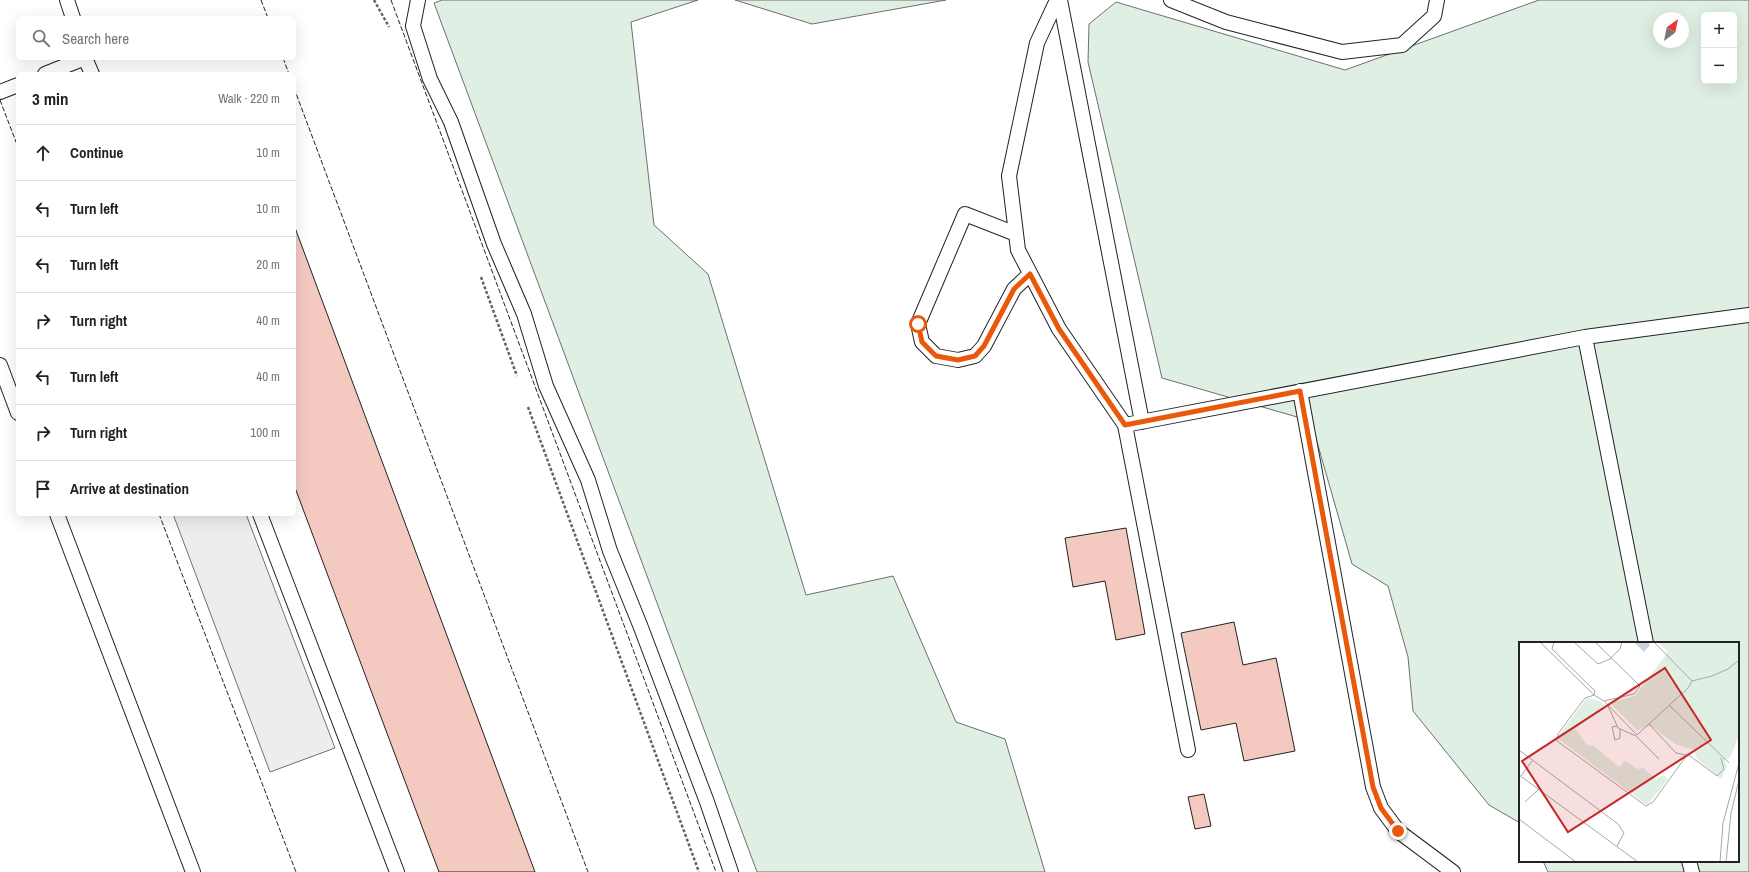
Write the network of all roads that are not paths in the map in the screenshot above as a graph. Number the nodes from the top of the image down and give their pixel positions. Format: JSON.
{"nodes":[{"id":1,"x":67,"y":0,"type":"edge"},
{"id":2,"x":418,"y":0,"type":"edge"},
{"id":3,"x":1057,"y":0,"type":"edge"},
{"id":4,"x":1060,"y":0,"type":"edge"},
{"id":5,"x":1171,"y":0,"type":"edge"},
{"id":6,"x":1436,"y":0,"type":"edge"},
{"id":7,"x":72,"y":16,"type":"edge"},
{"id":8,"x":80,"y":60,"type":"edge"},
{"id":9,"x":86,"y":60,"type":"edge"},
{"id":10,"x":50,"y":72,"type":"edge"},
{"id":11,"x":91,"y":72,"type":"edge"},
{"id":12,"x":16,"y":86,"type":"edge"},
{"id":13,"x":0,"y":92,"type":"edge"},
{"id":14,"x":1016,"y":234,"type":"junction"},
{"id":15,"x":1030,"y":274,"type":"junction"},
{"id":16,"x":1749,"y":315,"type":"edge"},
{"id":17,"x":1585,"y":337,"type":"junction"},
{"id":18,"x":0,"y":365,"type":"edge"},
{"id":19,"x":1300,"y":391,"type":"junction"},
{"id":20,"x":16,"y":407,"type":"edge"},
{"id":21,"x":1142,"y":422,"type":"junction"},
{"id":22,"x":1125,"y":425,"type":"junction"},
{"id":23,"x":58,"y":516,"type":"edge"},
{"id":24,"x":261,"y":516,"type":"edge"},
{"id":25,"x":1646,"y":642,"type":"edge"},
{"id":26,"x":1188,"y":750,"type":"dead end"},
{"id":27,"x":1689,"y":862,"type":"edge"},
{"id":28,"x":193,"y":872,"type":"edge"},
{"id":29,"x":397,"y":872,"type":"edge"},
{"id":30,"x":731,"y":872,"type":"edge"},
{"id":31,"x":1453,"y":872,"type":"edge"},
{"id":32,"x":1692,"y":872,"type":"edge"}],
"edges":[{"from":1,"to":7,"type":"lane"},
{"from":2,"to":30,"type":"lane"},
{"from":3,"to":14,"type":"lane"},
{"from":4,"to":21,"type":"lane"},
{"from":5,"to":6,"type":"lane"},
{"from":8,"to":10,"type":"lane"},
{"from":9,"to":11,"type":"lane"},
{"from":12,"to":13,"type":"lane"},
{"from":14,"to":15,"type":"lane"},
{"from":14,"to":15,"type":"lane"},
{"from":15,"to":22,"type":"lane"},
{"from":16,"to":17,"type":"lane"},
{"from":17,"to":19,"type":"lane"},
{"from":17,"to":25,"type":"lane"},
{"from":18,"to":20,"type":"lane"},
{"from":19,"to":21,"type":"lane"},
{"from":19,"to":31,"type":"lane"},
{"from":21,"to":22,"type":"lane"},
{"from":22,"to":26,"type":"lane"},
{"from":23,"to":28,"type":"lane"},
{"from":24,"to":29,"type":"lane"},
{"from":27,"to":32,"type":"lane"}]}
